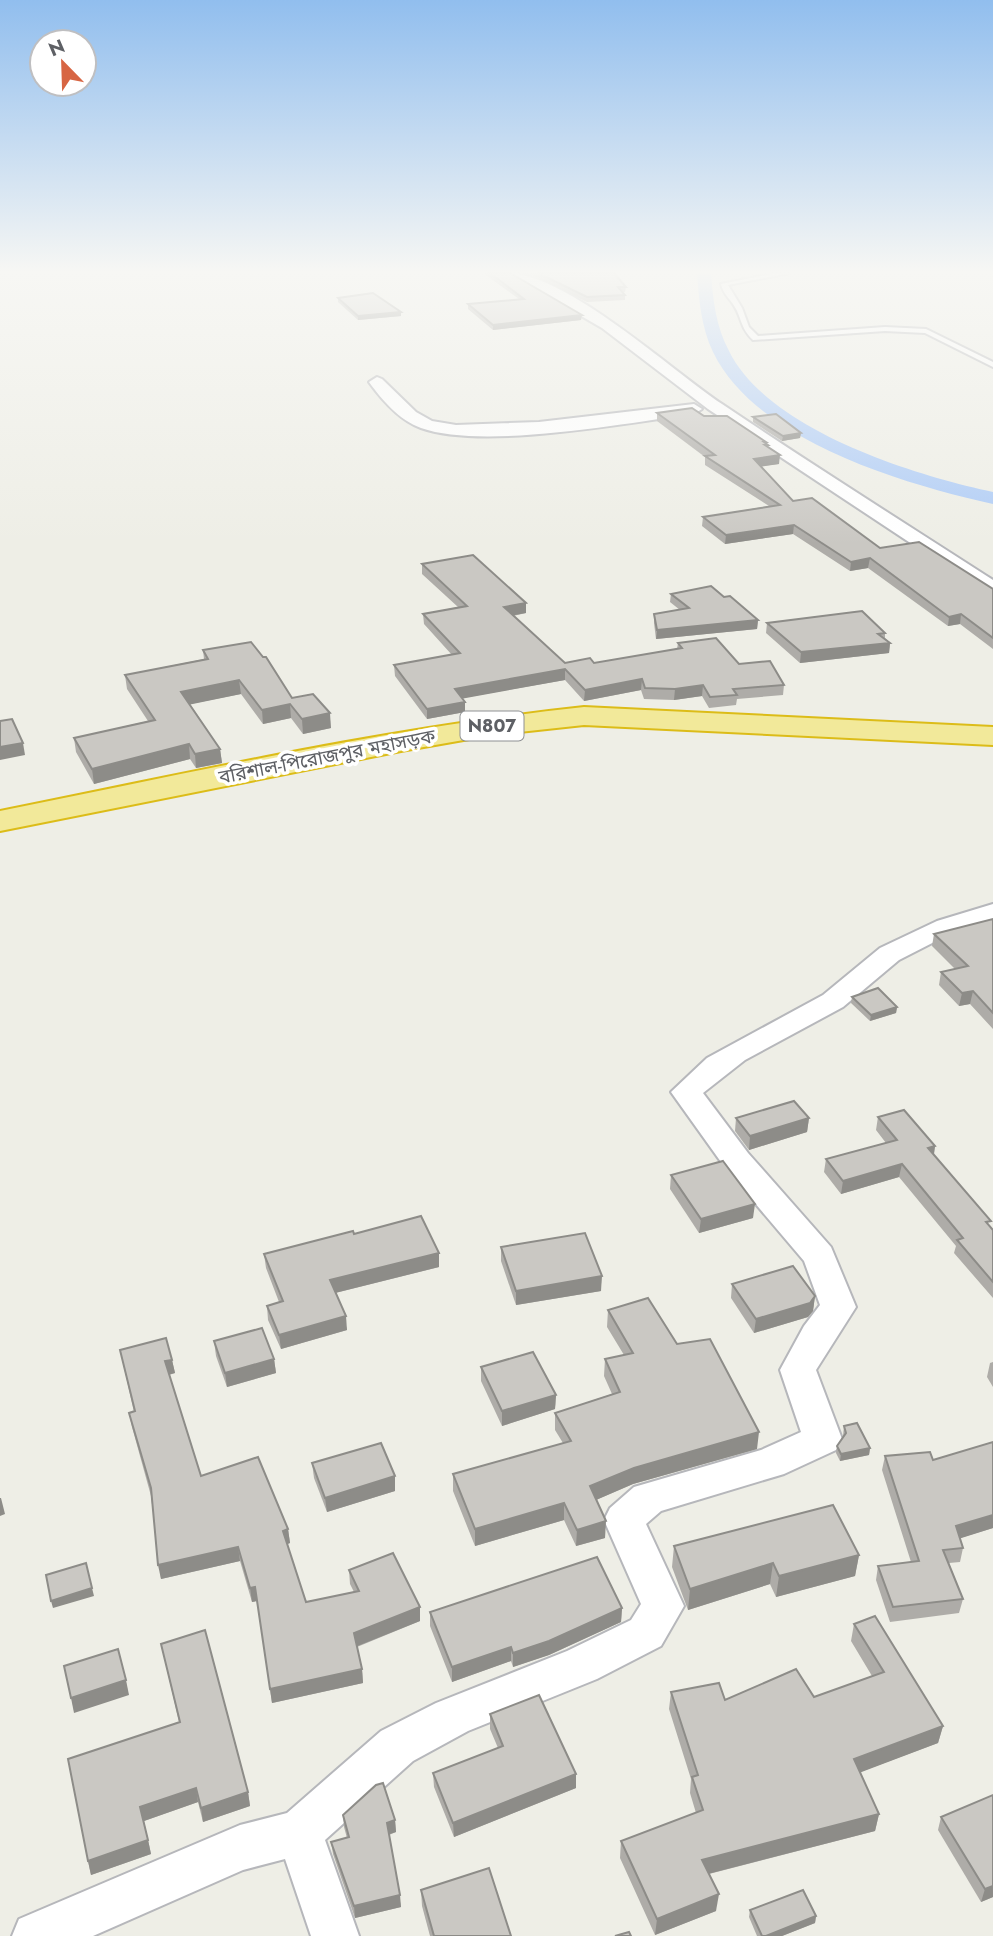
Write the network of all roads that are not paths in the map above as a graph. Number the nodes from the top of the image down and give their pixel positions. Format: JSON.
{"nodes":[{"id":1,"x":658,"y":363,"type":"edge"},
{"id":2,"x":377,"y":382,"type":"dead end"},
{"id":3,"x":714,"y":406,"type":"junction"},
{"id":4,"x":993,"y":589,"type":"edge"},
{"id":5,"x":993,"y":736,"type":"edge"},
{"id":6,"x":0,"y":821,"type":"edge"},
{"id":7,"x":993,"y":912,"type":"edge"},
{"id":8,"x":299,"y":1833,"type":"junction"},
{"id":9,"x":36,"y":1936,"type":"edge"},
{"id":10,"x":335,"y":1936,"type":"edge"}],
"edges":[{"from":1,"to":3,"type":"street"},
{"from":2,"to":3,"type":"street"},
{"from":3,"to":4,"type":"street"},
{"from":5,"to":6,"type":"highway","name":"বরিশাল-পিরোজপুর মহাসড়ক","number":"N807"},
{"from":7,"to":8,"type":"street"},
{"from":8,"to":9,"type":"street"},
{"from":8,"to":10,"type":"street"}]}
